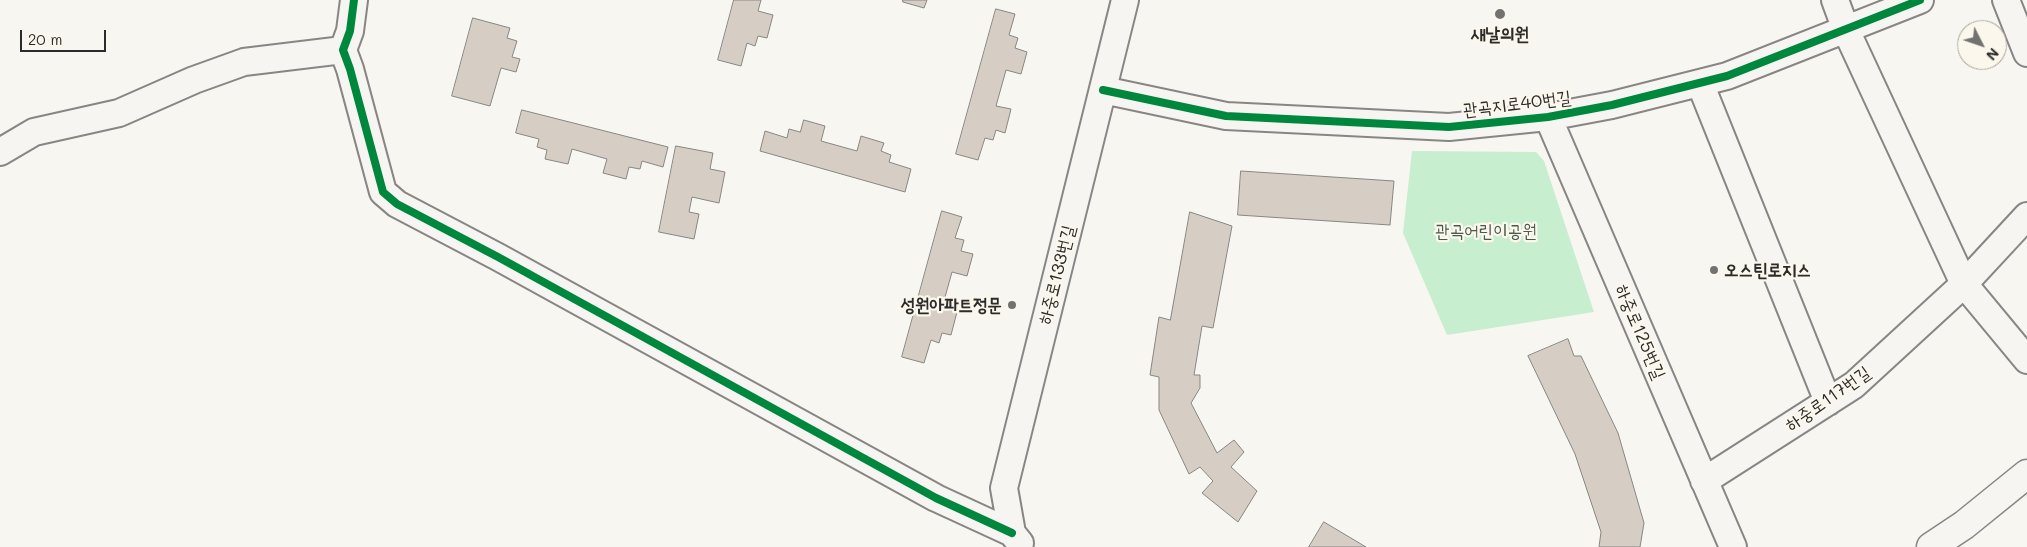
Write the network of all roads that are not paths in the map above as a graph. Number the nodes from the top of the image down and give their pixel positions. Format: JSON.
{"nodes":[{"id":1,"x":354,"y":0,"type":"edge"},
{"id":2,"x":1125,"y":0,"type":"edge"},
{"id":3,"x":1835,"y":0,"type":"edge"},
{"id":4,"x":1920,"y":0,"type":"edge"},
{"id":5,"x":2006,"y":0,"type":"edge"},
{"id":6,"x":1846,"y":30,"type":"junction"},
{"id":7,"x":343,"y":50,"type":"junction"},
{"id":8,"x":2027,"y":53,"type":"edge"},
{"id":9,"x":1700,"y":83,"type":"junction"},
{"id":10,"x":1103,"y":90,"type":"junction"},
{"id":11,"x":1548,"y":117,"type":"junction"},
{"id":12,"x":0,"y":152,"type":"edge"},
{"id":13,"x":2027,"y":216,"type":"edge"},
{"id":14,"x":1964,"y":284,"type":"junction"},
{"id":15,"x":2027,"y":360,"type":"edge"},
{"id":16,"x":1828,"y":402,"type":"junction"},
{"id":17,"x":2027,"y":474,"type":"edge"},
{"id":18,"x":1704,"y":481,"type":"junction"},
{"id":19,"x":1018,"y":540,"type":"edge"},
{"id":20,"x":1733,"y":547,"type":"edge"},
{"id":21,"x":1931,"y":547,"type":"edge"}],
"edges":[{"from":1,"to":7,"type":"street"},
{"from":2,"to":10,"type":"street","name":"하중로133번길"},
{"from":3,"to":6,"type":"street"},
{"from":4,"to":6,"type":"street","name":"관곡지로40번길"},
{"from":5,"to":8,"type":"street"},
{"from":6,"to":9,"type":"street","name":"관곡지로40번길"},
{"from":6,"to":14,"type":"street"},
{"from":7,"to":12,"type":"street"},
{"from":7,"to":19,"type":"street"},
{"from":9,"to":11,"type":"street","name":"관곡지로40번길"},
{"from":9,"to":16,"type":"street"},
{"from":10,"to":11,"type":"street","name":"관곡지로40번길"},
{"from":10,"to":19,"type":"street","name":"하중로133번길"},
{"from":11,"to":18,"type":"street","name":"하중로125번길"},
{"from":13,"to":14,"type":"street","name":"하중로117번길"},
{"from":14,"to":15,"type":"street"},
{"from":14,"to":16,"type":"street","name":"하중로117번길"},
{"from":16,"to":18,"type":"street","name":"하중로117번길"},
{"from":17,"to":21,"type":"street"},
{"from":18,"to":20,"type":"street","name":"하중로125번길"}]}
